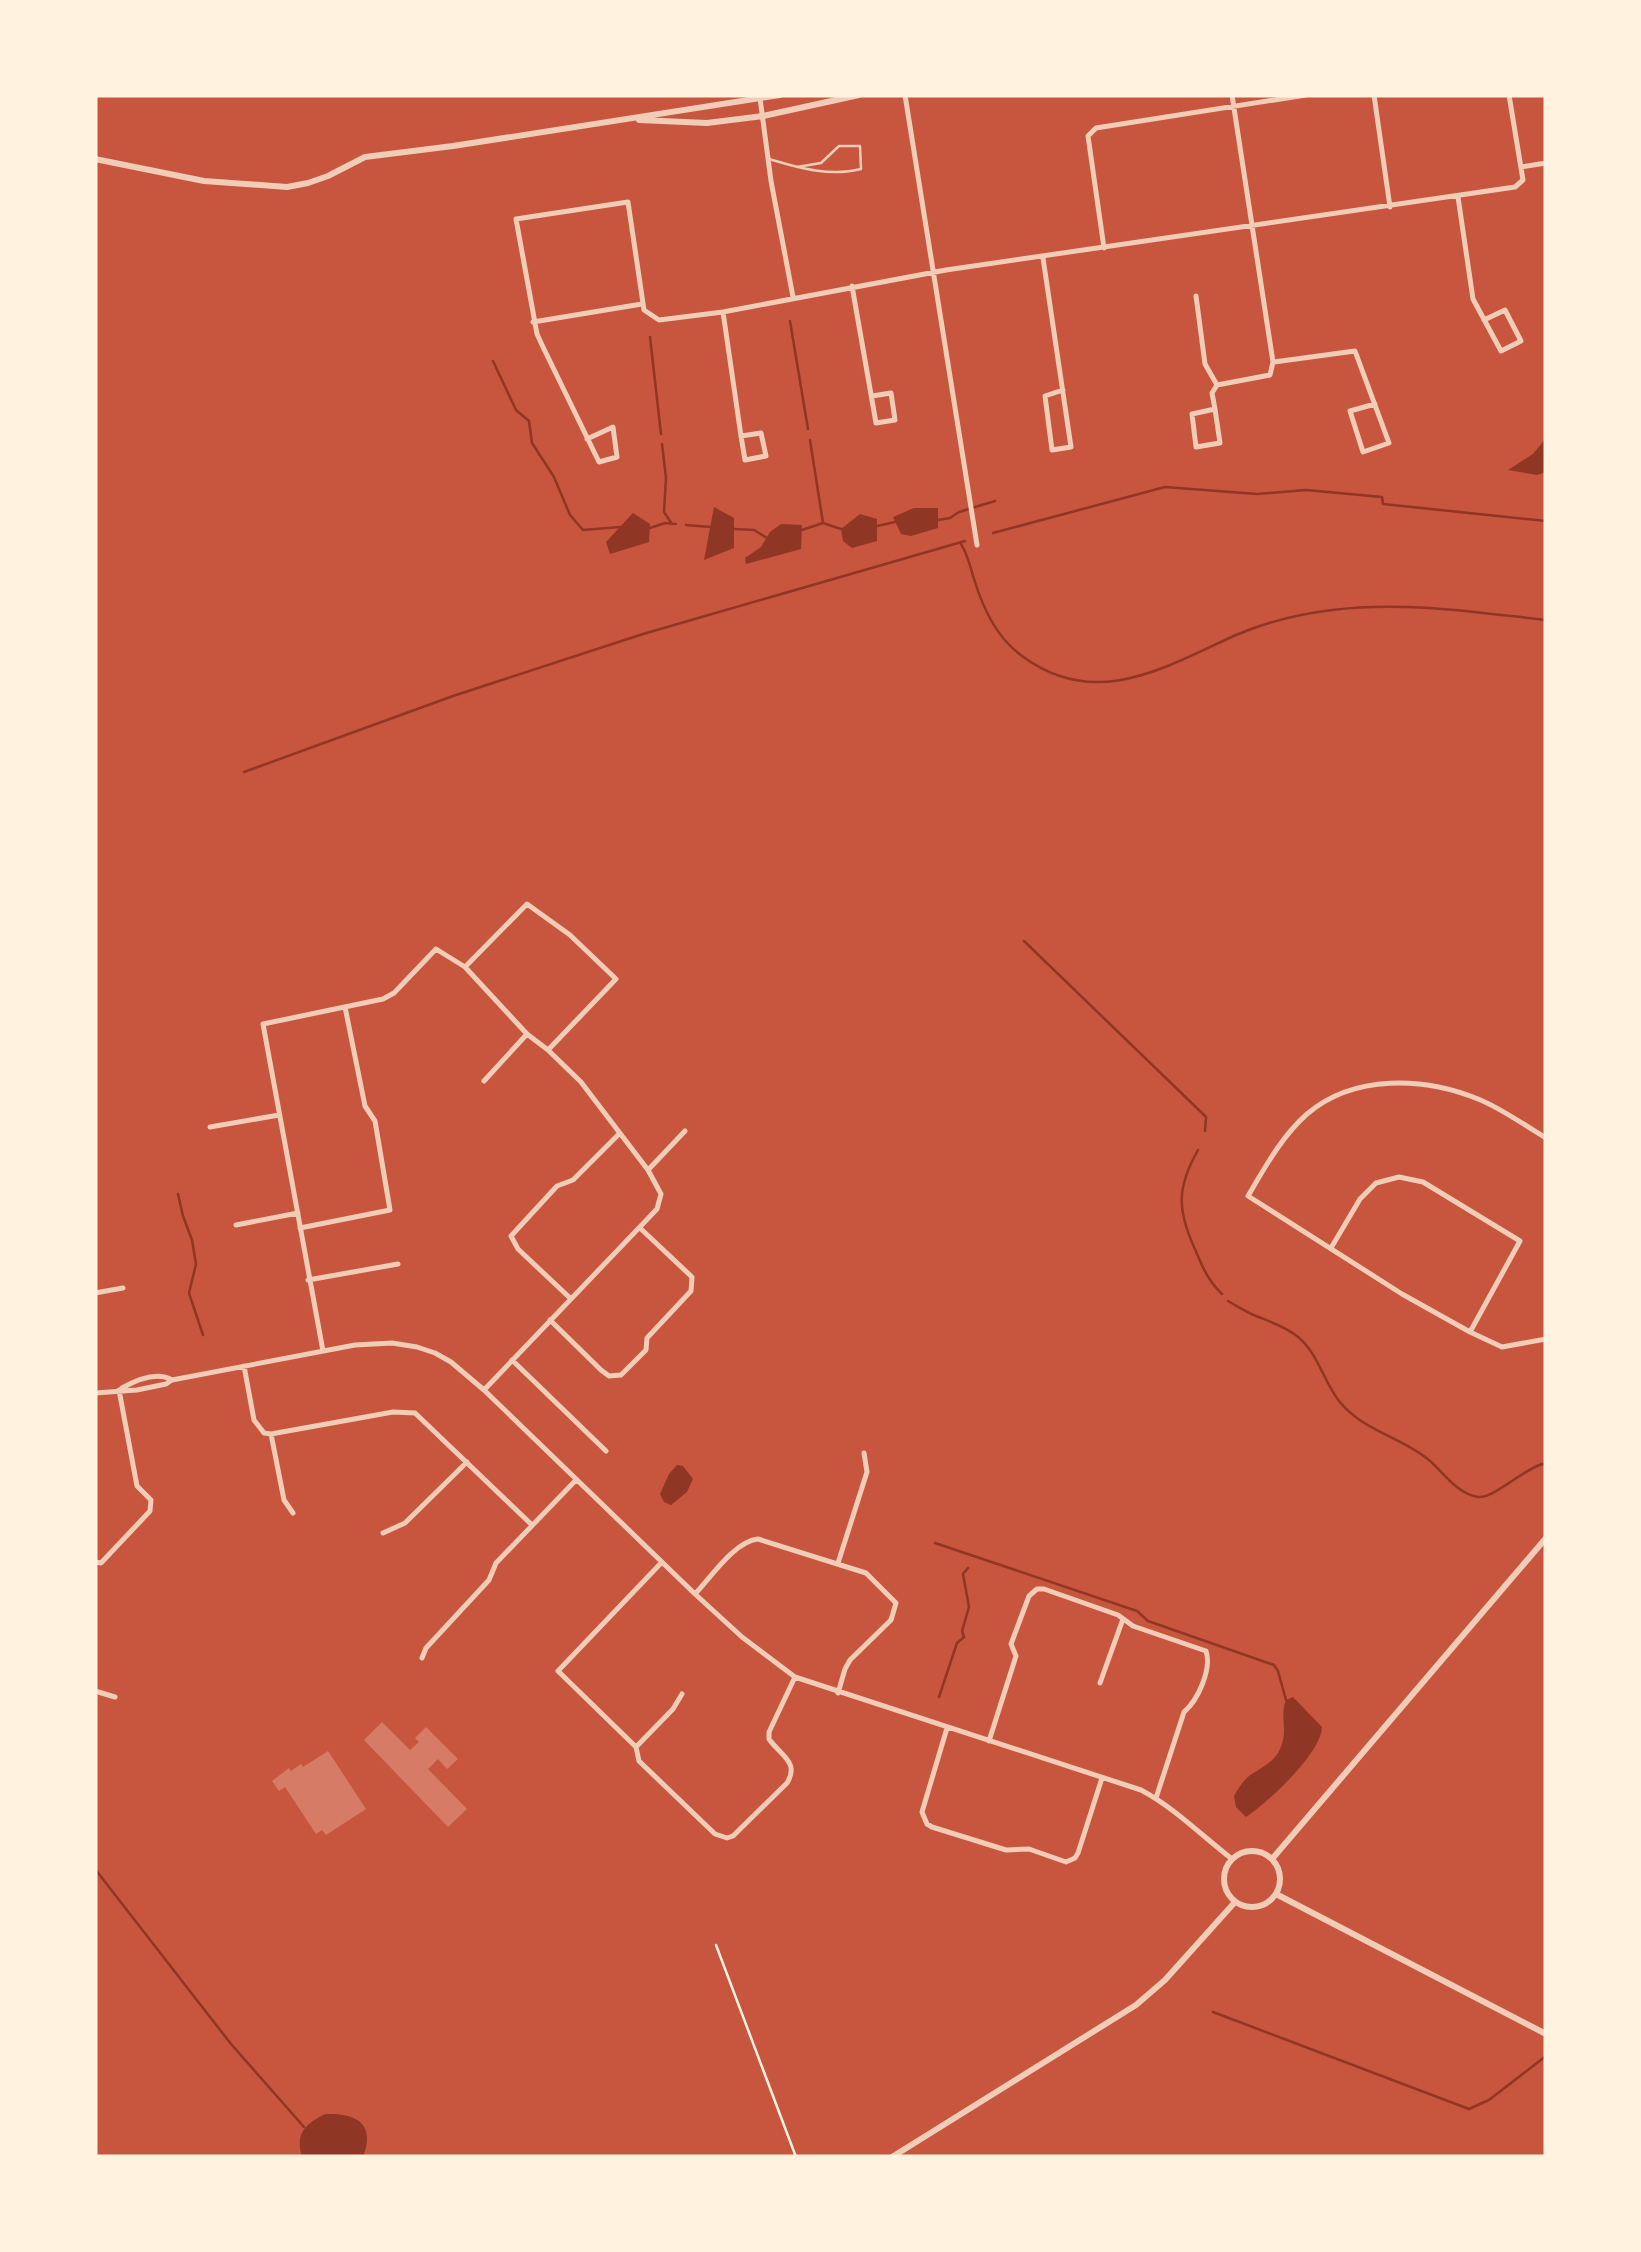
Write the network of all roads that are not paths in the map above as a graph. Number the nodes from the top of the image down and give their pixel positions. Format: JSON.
{"nodes":[{"id":1,"x":780,"y":95,"type":"edge"},
{"id":2,"x":859,"y":95,"type":"edge"},
{"id":3,"x":905,"y":95,"type":"edge"},
{"id":4,"x":1232,"y":95,"type":"edge"},
{"id":5,"x":1306,"y":95,"type":"edge"},
{"id":6,"x":1374,"y":95,"type":"edge"},
{"id":7,"x":1509,"y":95,"type":"edge"},
{"id":8,"x":760,"y":98,"type":"junction"},
{"id":9,"x":1233,"y":107,"type":"junction"},
{"id":10,"x":762,"y":116,"type":"junction"},
{"id":11,"x":613,"y":120,"type":"junction"},
{"id":12,"x":768,"y":158,"type":"junction"},
{"id":13,"x":95,"y":159,"type":"edge"},
{"id":14,"x":1546,"y":163,"type":"edge"},
{"id":15,"x":796,"y":167,"type":"junction"},
{"id":16,"x":1520,"y":167,"type":"junction"},
{"id":17,"x":1458,"y":197,"type":"junction"},
{"id":18,"x":1390,"y":207,"type":"junction"},
{"id":19,"x":1253,"y":226,"type":"junction"},
{"id":20,"x":1104,"y":248,"type":"junction"},
{"id":21,"x":1043,"y":258,"type":"junction"},
{"id":22,"x":934,"y":273,"type":"junction"},
{"id":23,"x":852,"y":286,"type":"junction"},
{"id":24,"x":1196,"y":296,"type":"dead end"},
{"id":25,"x":793,"y":298,"type":"junction"},
{"id":26,"x":642,"y":304,"type":"junction"},
{"id":27,"x":723,"y":312,"type":"junction"},
{"id":28,"x":1484,"y":320,"type":"junction"},
{"id":29,"x":533,"y":322,"type":"junction"},
{"id":30,"x":1273,"y":362,"type":"junction"},
{"id":31,"x":1217,"y":384,"type":"junction"},
{"id":32,"x":1063,"y":390,"type":"junction"},
{"id":33,"x":872,"y":396,"type":"junction"},
{"id":34,"x":1375,"y":404,"type":"dead end"},
{"id":35,"x":1215,"y":409,"type":"junction"},
{"id":36,"x":741,"y":436,"type":"junction"},
{"id":37,"x":588,"y":439,"type":"junction"},
{"id":38,"x":977,"y":545,"type":"dead end"},
{"id":39,"x":465,"y":967,"type":"junction"},
{"id":40,"x":346,"y":1007,"type":"junction"},
{"id":41,"x":527,"y":1034,"type":"junction"},
{"id":42,"x":548,"y":1050,"type":"junction"},
{"id":43,"x":484,"y":1082,"type":"dead end"},
{"id":44,"x":279,"y":1115,"type":"junction"},
{"id":45,"x":210,"y":1127,"type":"dead end"},
{"id":46,"x":685,"y":1131,"type":"dead end"},
{"id":47,"x":620,"y":1133,"type":"junction"},
{"id":48,"x":1546,"y":1138,"type":"edge"},
{"id":49,"x":648,"y":1170,"type":"junction"},
{"id":50,"x":298,"y":1213,"type":"junction"},
{"id":51,"x":236,"y":1226,"type":"dead end"},
{"id":52,"x":300,"y":1228,"type":"junction"},
{"id":53,"x":640,"y":1228,"type":"junction"},
{"id":54,"x":1331,"y":1248,"type":"junction"},
{"id":55,"x":398,"y":1264,"type":"dead end"},
{"id":56,"x":308,"y":1280,"type":"junction"},
{"id":57,"x":124,"y":1288,"type":"dead end"},
{"id":58,"x":95,"y":1293,"type":"edge"},
{"id":59,"x":570,"y":1298,"type":"junction"},
{"id":60,"x":550,"y":1320,"type":"junction"},
{"id":61,"x":1470,"y":1332,"type":"junction"},
{"id":62,"x":1546,"y":1339,"type":"edge"},
{"id":63,"x":322,"y":1351,"type":"junction"},
{"id":64,"x":512,"y":1360,"type":"junction"},
{"id":65,"x":244,"y":1366,"type":"junction"},
{"id":66,"x":119,"y":1390,"type":"junction"},
{"id":67,"x":484,"y":1390,"type":"junction"},
{"id":68,"x":95,"y":1393,"type":"edge"},
{"id":69,"x":271,"y":1434,"type":"junction"},
{"id":70,"x":606,"y":1451,"type":"dead end"},
{"id":71,"x":864,"y":1453,"type":"dead end"},
{"id":72,"x":467,"y":1462,"type":"junction"},
{"id":73,"x":576,"y":1480,"type":"junction"},
{"id":74,"x":293,"y":1513,"type":"dead end"},
{"id":75,"x":532,"y":1525,"type":"junction"},
{"id":76,"x":383,"y":1534,"type":"dead end"},
{"id":77,"x":1546,"y":1538,"type":"edge"},
{"id":78,"x":95,"y":1562,"type":"edge"},
{"id":79,"x":662,"y":1562,"type":"junction"},
{"id":80,"x":838,"y":1563,"type":"junction"},
{"id":81,"x":695,"y":1594,"type":"junction"},
{"id":82,"x":1123,"y":1619,"type":"junction"},
{"id":83,"x":422,"y":1658,"type":"dead end"},
{"id":84,"x":795,"y":1678,"type":"junction"},
{"id":85,"x":1100,"y":1683,"type":"dead end"},
{"id":86,"x":95,"y":1691,"type":"edge"},
{"id":87,"x":838,"y":1693,"type":"junction"},
{"id":88,"x":682,"y":1694,"type":"dead end"},
{"id":89,"x":115,"y":1696,"type":"dead end"},
{"id":90,"x":947,"y":1728,"type":"junction"},
{"id":91,"x":989,"y":1741,"type":"junction"},
{"id":92,"x":636,"y":1747,"type":"junction"},
{"id":93,"x":1102,"y":1778,"type":"junction"},
{"id":94,"x":1156,"y":1798,"type":"junction"},
{"id":95,"x":1272,"y":1858,"type":"junction"},
{"id":96,"x":1232,"y":1859,"type":"junction"},
{"id":97,"x":1276,"y":1894,"type":"junction"},
{"id":98,"x":1236,"y":1902,"type":"junction"},
{"id":99,"x":1546,"y":2034,"type":"edge"},
{"id":100,"x":892,"y":2157,"type":"edge"}],
"edges":[{"from":1,"to":8,"type":"street"},
{"from":2,"to":10,"type":"street"},
{"from":3,"to":22,"type":"street"},
{"from":4,"to":9,"type":"street"},
{"from":5,"to":9,"type":"street"},
{"from":6,"to":18,"type":"street"},
{"from":7,"to":16,"type":"street"},
{"from":8,"to":10,"type":"street"},
{"from":8,"to":11,"type":"street"},
{"from":9,"to":19,"type":"street"},
{"from":9,"to":20,"type":"street"},
{"from":10,"to":11,"type":"street"},
{"from":10,"to":12,"type":"street"},
{"from":11,"to":13,"type":"street"},
{"from":12,"to":15,"type":"lane"},
{"from":12,"to":25,"type":"street"},
{"from":14,"to":16,"type":"street"},
{"from":15,"to":15,"type":"lane"},
{"from":16,"to":17,"type":"street"},
{"from":17,"to":18,"type":"street"},
{"from":17,"to":28,"type":"street"},
{"from":18,"to":19,"type":"street"},
{"from":19,"to":20,"type":"street"},
{"from":19,"to":30,"type":"street"},
{"from":20,"to":21,"type":"street"},
{"from":21,"to":22,"type":"street"},
{"from":21,"to":32,"type":"street"},
{"from":22,"to":23,"type":"street"},
{"from":22,"to":38,"type":"street"},
{"from":23,"to":25,"type":"street"},
{"from":23,"to":33,"type":"street"},
{"from":24,"to":31,"type":"street"},
{"from":25,"to":27,"type":"street"},
{"from":26,"to":27,"type":"street"},
{"from":26,"to":29,"type":"street"},
{"from":26,"to":29,"type":"street"},
{"from":27,"to":36,"type":"street"},
{"from":28,"to":28,"type":"street"},
{"from":29,"to":37,"type":"street"},
{"from":30,"to":31,"type":"street"},
{"from":30,"to":34,"type":"street"},
{"from":31,"to":35,"type":"street"},
{"from":32,"to":32,"type":"street"},
{"from":33,"to":33,"type":"street"},
{"from":35,"to":35,"type":"street"},
{"from":36,"to":36,"type":"street"},
{"from":37,"to":37,"type":"street"},
{"from":39,"to":40,"type":"street"},
{"from":39,"to":41,"type":"street"},
{"from":39,"to":42,"type":"street"},
{"from":40,"to":44,"type":"street"},
{"from":40,"to":52,"type":"street"},
{"from":41,"to":42,"type":"street"},
{"from":41,"to":43,"type":"street"},
{"from":42,"to":47,"type":"street"},
{"from":44,"to":45,"type":"street"},
{"from":44,"to":50,"type":"street"},
{"from":46,"to":49,"type":"street"},
{"from":47,"to":49,"type":"street"},
{"from":47,"to":59,"type":"street"},
{"from":48,"to":54,"type":"street"},
{"from":49,"to":53,"type":"street"},
{"from":50,"to":51,"type":"street"},
{"from":50,"to":52,"type":"street"},
{"from":52,"to":56,"type":"street"},
{"from":53,"to":59,"type":"street"},
{"from":53,"to":60,"type":"street"},
{"from":54,"to":61,"type":"street"},
{"from":54,"to":61,"type":"street"},
{"from":55,"to":56,"type":"street"},
{"from":56,"to":63,"type":"street"},
{"from":57,"to":58,"type":"street"},
{"from":59,"to":60,"type":"street"},
{"from":60,"to":64,"type":"street"},
{"from":61,"to":62,"type":"street"},
{"from":63,"to":65,"type":"street"},
{"from":63,"to":67,"type":"street"},
{"from":64,"to":67,"type":"street"},
{"from":64,"to":70,"type":"street"},
{"from":65,"to":66,"type":"street"},
{"from":65,"to":69,"type":"street"},
{"from":66,"to":68,"type":"street"},
{"from":66,"to":78,"type":"street"},
{"from":67,"to":73,"type":"street"},
{"from":69,"to":72,"type":"street"},
{"from":69,"to":74,"type":"street"},
{"from":71,"to":80,"type":"street"},
{"from":72,"to":75,"type":"street"},
{"from":72,"to":76,"type":"street"},
{"from":73,"to":75,"type":"street"},
{"from":73,"to":79,"type":"street"},
{"from":75,"to":83,"type":"street"},
{"from":77,"to":95,"type":"street"},
{"from":79,"to":81,"type":"street"},
{"from":79,"to":92,"type":"street"},
{"from":80,"to":81,"type":"street"},
{"from":80,"to":87,"type":"street"},
{"from":81,"to":84,"type":"street"},
{"from":82,"to":85,"type":"street"},
{"from":82,"to":91,"type":"street"},
{"from":82,"to":94,"type":"street"},
{"from":84,"to":87,"type":"street"},
{"from":84,"to":92,"type":"street"},
{"from":86,"to":89,"type":"street"},
{"from":87,"to":90,"type":"street"},
{"from":88,"to":92,"type":"street"},
{"from":90,"to":91,"type":"street"},
{"from":90,"to":93,"type":"street"},
{"from":91,"to":93,"type":"street"},
{"from":93,"to":94,"type":"street"},
{"from":94,"to":96,"type":"street"},
{"from":95,"to":96,"type":"street"},
{"from":95,"to":97,"type":"street"},
{"from":96,"to":98,"type":"street"},
{"from":97,"to":98,"type":"street"},
{"from":97,"to":99,"type":"street"},
{"from":98,"to":100,"type":"street"}]}
